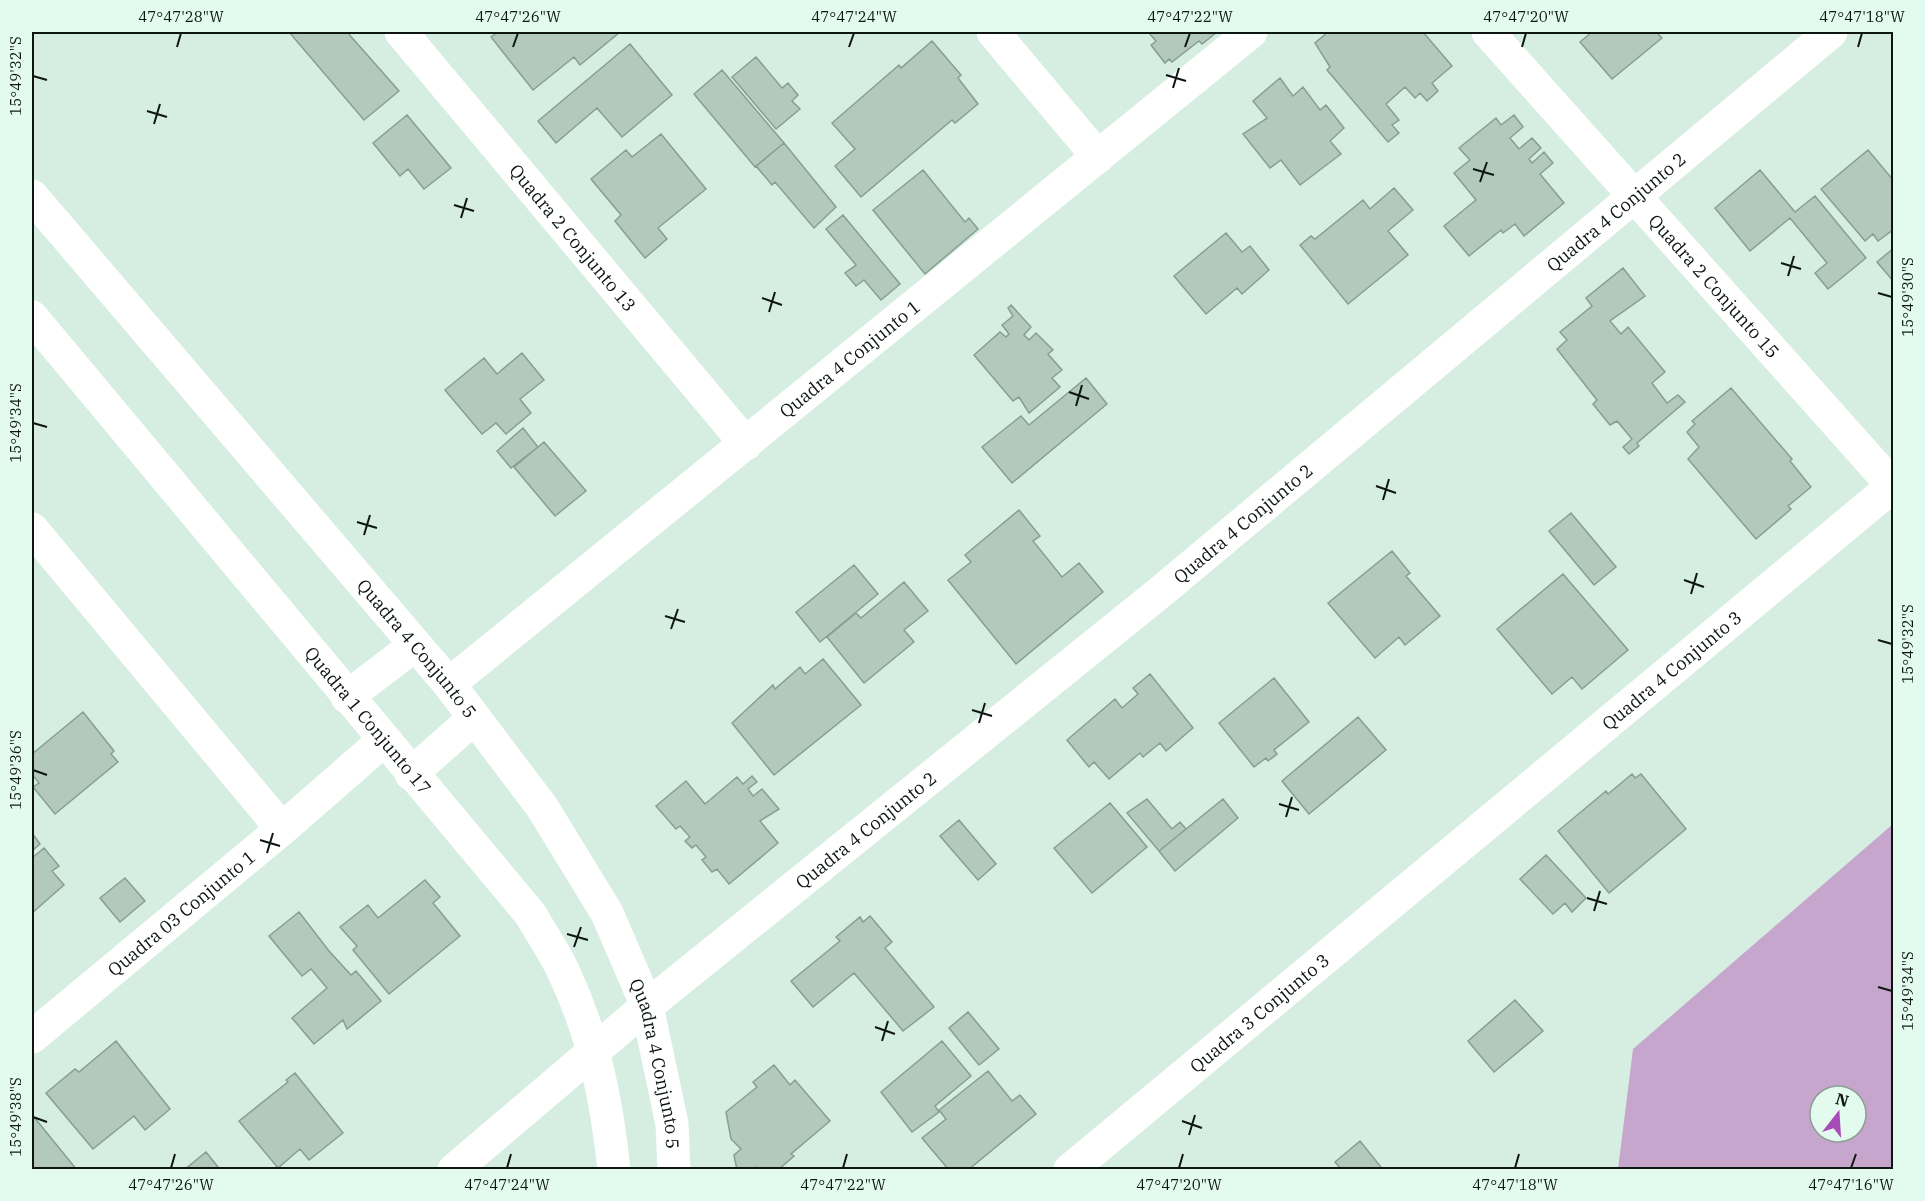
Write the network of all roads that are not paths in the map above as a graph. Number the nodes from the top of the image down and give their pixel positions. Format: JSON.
{"nodes":[{"id":1,"x":401,"y":32,"type":"edge"},
{"id":2,"x":993,"y":32,"type":"edge"},
{"id":3,"x":1251,"y":32,"type":"edge"},
{"id":4,"x":1488,"y":32,"type":"edge"},
{"id":5,"x":1831,"y":32,"type":"edge"},
{"id":6,"x":1098,"y":157,"type":"junction"},
{"id":7,"x":32,"y":195,"type":"edge"},
{"id":8,"x":1634,"y":197,"type":"junction"},
{"id":9,"x":32,"y":317,"type":"edge"},
{"id":10,"x":746,"y":444,"type":"junction"},
{"id":11,"x":1893,"y":485,"type":"edge"},
{"id":12,"x":32,"y":529,"type":"edge"},
{"id":13,"x":415,"y":645,"type":"junction"},
{"id":14,"x":449,"y":684,"type":"junction"},
{"id":15,"x":347,"y":697,"type":"junction"},
{"id":16,"x":474,"y":718,"type":"junction"},
{"id":17,"x":383,"y":741,"type":"junction"},
{"id":18,"x":411,"y":774,"type":"junction"},
{"id":19,"x":282,"y":829,"type":"junction"},
{"id":20,"x":1447,"y":855,"type":"joint"},
{"id":21,"x":647,"y":1006,"type":"junction"},
{"id":22,"x":32,"y":1037,"type":"edge"},
{"id":23,"x":595,"y":1051,"type":"junction"},
{"id":24,"x":454,"y":1170,"type":"edge"},
{"id":25,"x":614,"y":1170,"type":"edge"},
{"id":26,"x":674,"y":1170,"type":"edge"},
{"id":27,"x":1070,"y":1170,"type":"edge"}],
"edges":[{"from":1,"to":10,"type":"street","name":"Quadra 2 Conjunto 13"},
{"from":2,"to":6,"type":"street"},
{"from":3,"to":6,"type":"street","name":"Quadra 4 Conjunto 1"},
{"from":4,"to":8,"type":"street","name":"Quadra 2 Conjunto 15"},
{"from":5,"to":8,"type":"street","name":"Quadra 4 Conjunto 2"},
{"from":6,"to":10,"type":"street","name":"Quadra 4 Conjunto 1"},
{"from":7,"to":13,"type":"street","name":"Quadra 4 Conjunto 5"},
{"from":8,"to":11,"type":"street","name":"Quadra 2 Conjunto 15"},
{"from":8,"to":21,"type":"street","name":"Quadra 4 Conjunto 2"},
{"from":9,"to":15,"type":"street","name":"Quadra 1 Conjunto 17"},
{"from":10,"to":14,"type":"street","name":"Quadra 4 Conjunto 1"},
{"from":11,"to":20,"type":"street","name":"Quadra 4 Conjunto 3"},
{"from":12,"to":19,"type":"street"},
{"from":13,"to":14,"type":"street","name":"Quadra 4 Conjunto 5"},
{"from":13,"to":15,"type":"street"},
{"from":14,"to":16,"type":"street","name":"Quadra 4 Conjunto 5"},
{"from":15,"to":17,"type":"street","name":"Quadra 1 Conjunto 17"},
{"from":16,"to":18,"type":"street"},
{"from":16,"to":21,"type":"street","name":"Quadra 4 Conjunto 5"},
{"from":17,"to":18,"type":"street","name":"Quadra 1 Conjunto 17"},
{"from":17,"to":19,"type":"street","name":"Quadra 03 Conjunto 1"},
{"from":18,"to":23,"type":"street","name":"Quadra 1 Conjunto 17"},
{"from":19,"to":22,"type":"street","name":"Quadra 03 Conjunto 1"},
{"from":20,"to":27,"type":"street","name":"Quadra 3 Conjunto 3"},
{"from":21,"to":23,"type":"street","name":"Quadra 4 Conjunto 2"},
{"from":21,"to":26,"type":"street","name":"Quadra 4 Conjunto 5"},
{"from":23,"to":24,"type":"street","name":"Quadra 4 Conjunto 2"},
{"from":23,"to":25,"type":"street","name":"Quadra 1 Conjunto 17"}]}
